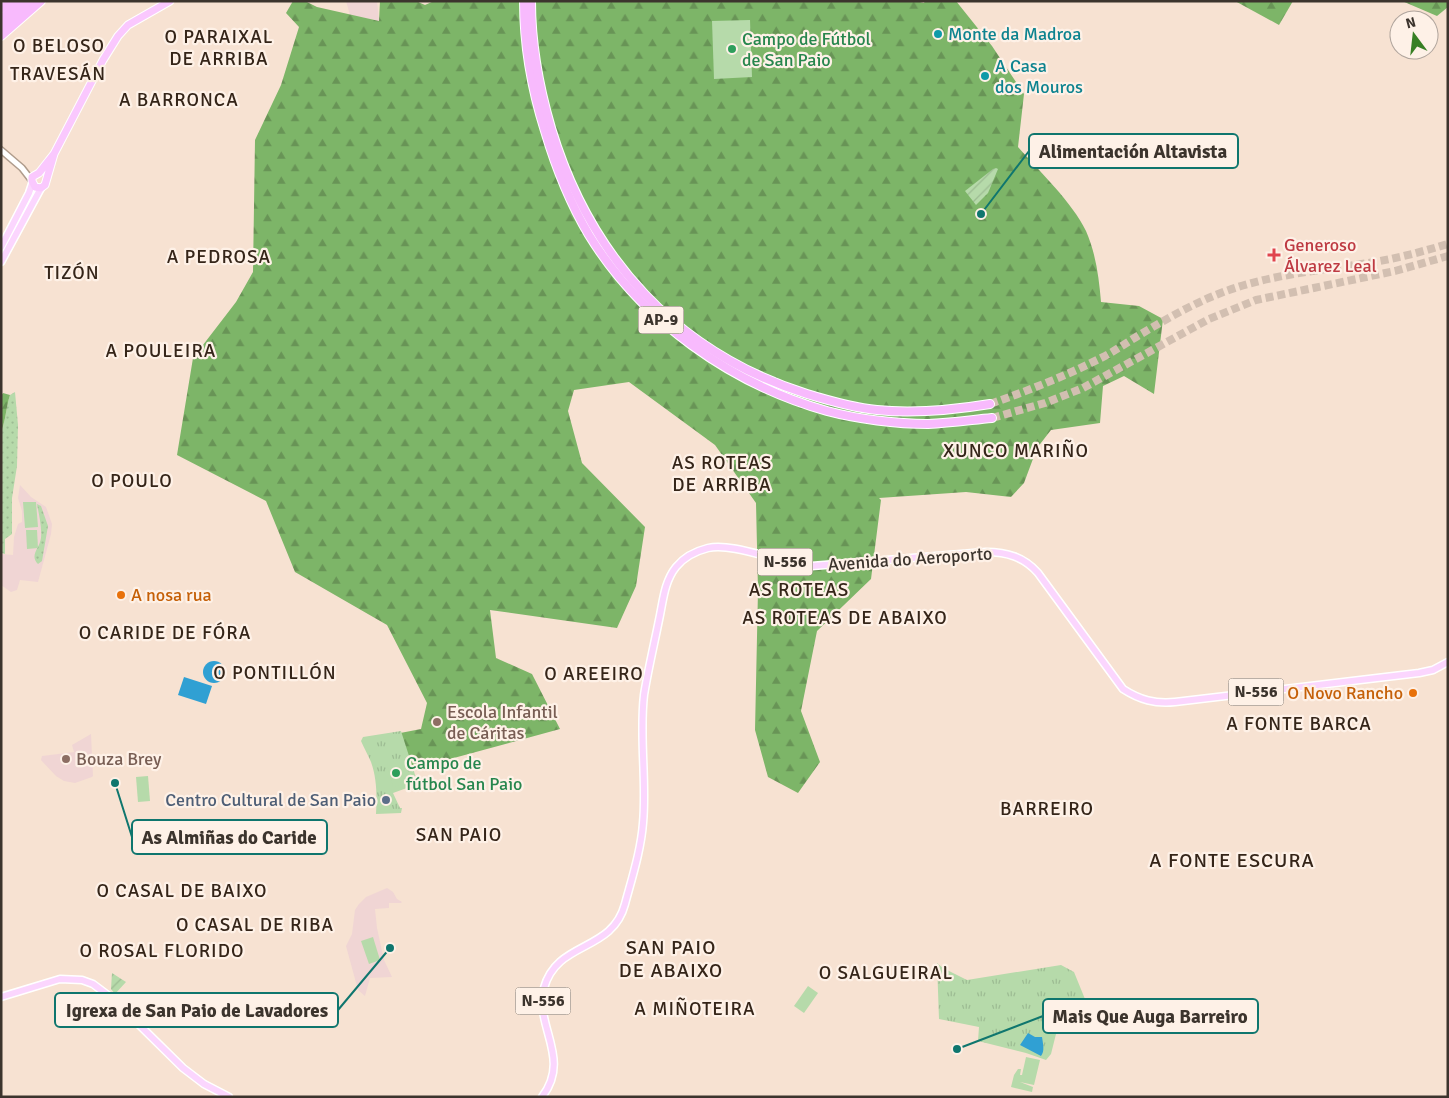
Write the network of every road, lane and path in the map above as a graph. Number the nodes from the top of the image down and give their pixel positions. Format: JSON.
{"nodes":[{"id":1,"x":12,"y":1,"type":"edge"},
{"id":2,"x":23,"y":1,"type":"edge"},
{"id":3,"x":31,"y":1,"type":"edge"},
{"id":4,"x":41,"y":1,"type":"edge"},
{"id":5,"x":170,"y":1,"type":"edge"},
{"id":6,"x":524,"y":1,"type":"edge"},
{"id":7,"x":532,"y":1,"type":"edge"},
{"id":8,"x":1,"y":9,"type":"edge"},
{"id":9,"x":1,"y":19,"type":"edge"},
{"id":10,"x":1,"y":27,"type":"edge"},
{"id":11,"x":1,"y":36,"type":"edge"},
{"id":12,"x":1,"y":150,"type":"edge"},
{"id":13,"x":54,"y":154,"type":"junction"},
{"id":14,"x":24,"y":169,"type":"junction"},
{"id":15,"x":37,"y":174,"type":"junction"},
{"id":16,"x":46,"y":178,"type":"junction"},
{"id":17,"x":32,"y":183,"type":"junction"},
{"id":18,"x":41,"y":188,"type":"junction"},
{"id":19,"x":1,"y":247,"type":"edge"},
{"id":20,"x":1,"y":262,"type":"edge"},
{"id":21,"x":990,"y":404,"type":"tunnel mouth"},
{"id":22,"x":992,"y":418,"type":"tunnel mouth"},
{"id":23,"x":1448,"y":662,"type":"edge"},
{"id":24,"x":1,"y":997,"type":"edge"},
{"id":25,"x":229,"y":1097,"type":"edge"},
{"id":26,"x":542,"y":1097,"type":"edge"}],
"edges":[{"from":1,"to":8,"type":"highway"},
{"from":2,"to":9,"type":"highway"},
{"from":3,"to":10,"type":"highway"},
{"from":4,"to":11,"type":"highway"},
{"from":5,"to":13,"type":"highway"},
{"from":6,"to":22,"type":"highway","number":"AP-9"},
{"from":7,"to":21,"type":"highway","number":"AP-9"},
{"from":12,"to":14,"type":"street"},
{"from":13,"to":15,"type":"highway"},
{"from":13,"to":16,"type":"highway"},
{"from":14,"to":15,"type":"street"},
{"from":14,"to":17,"type":"street"},
{"from":15,"to":16,"type":"highway"},
{"from":15,"to":17,"type":"highway"},
{"from":16,"to":18,"type":"highway"},
{"from":17,"to":18,"type":"highway"},
{"from":17,"to":19,"type":"main road"},
{"from":18,"to":20,"type":"main road"},
{"from":23,"to":26,"type":"main road","name":"Avenida do Aeroporto","number":"N-556"},
{"from":24,"to":25,"type":"main road"}]}
